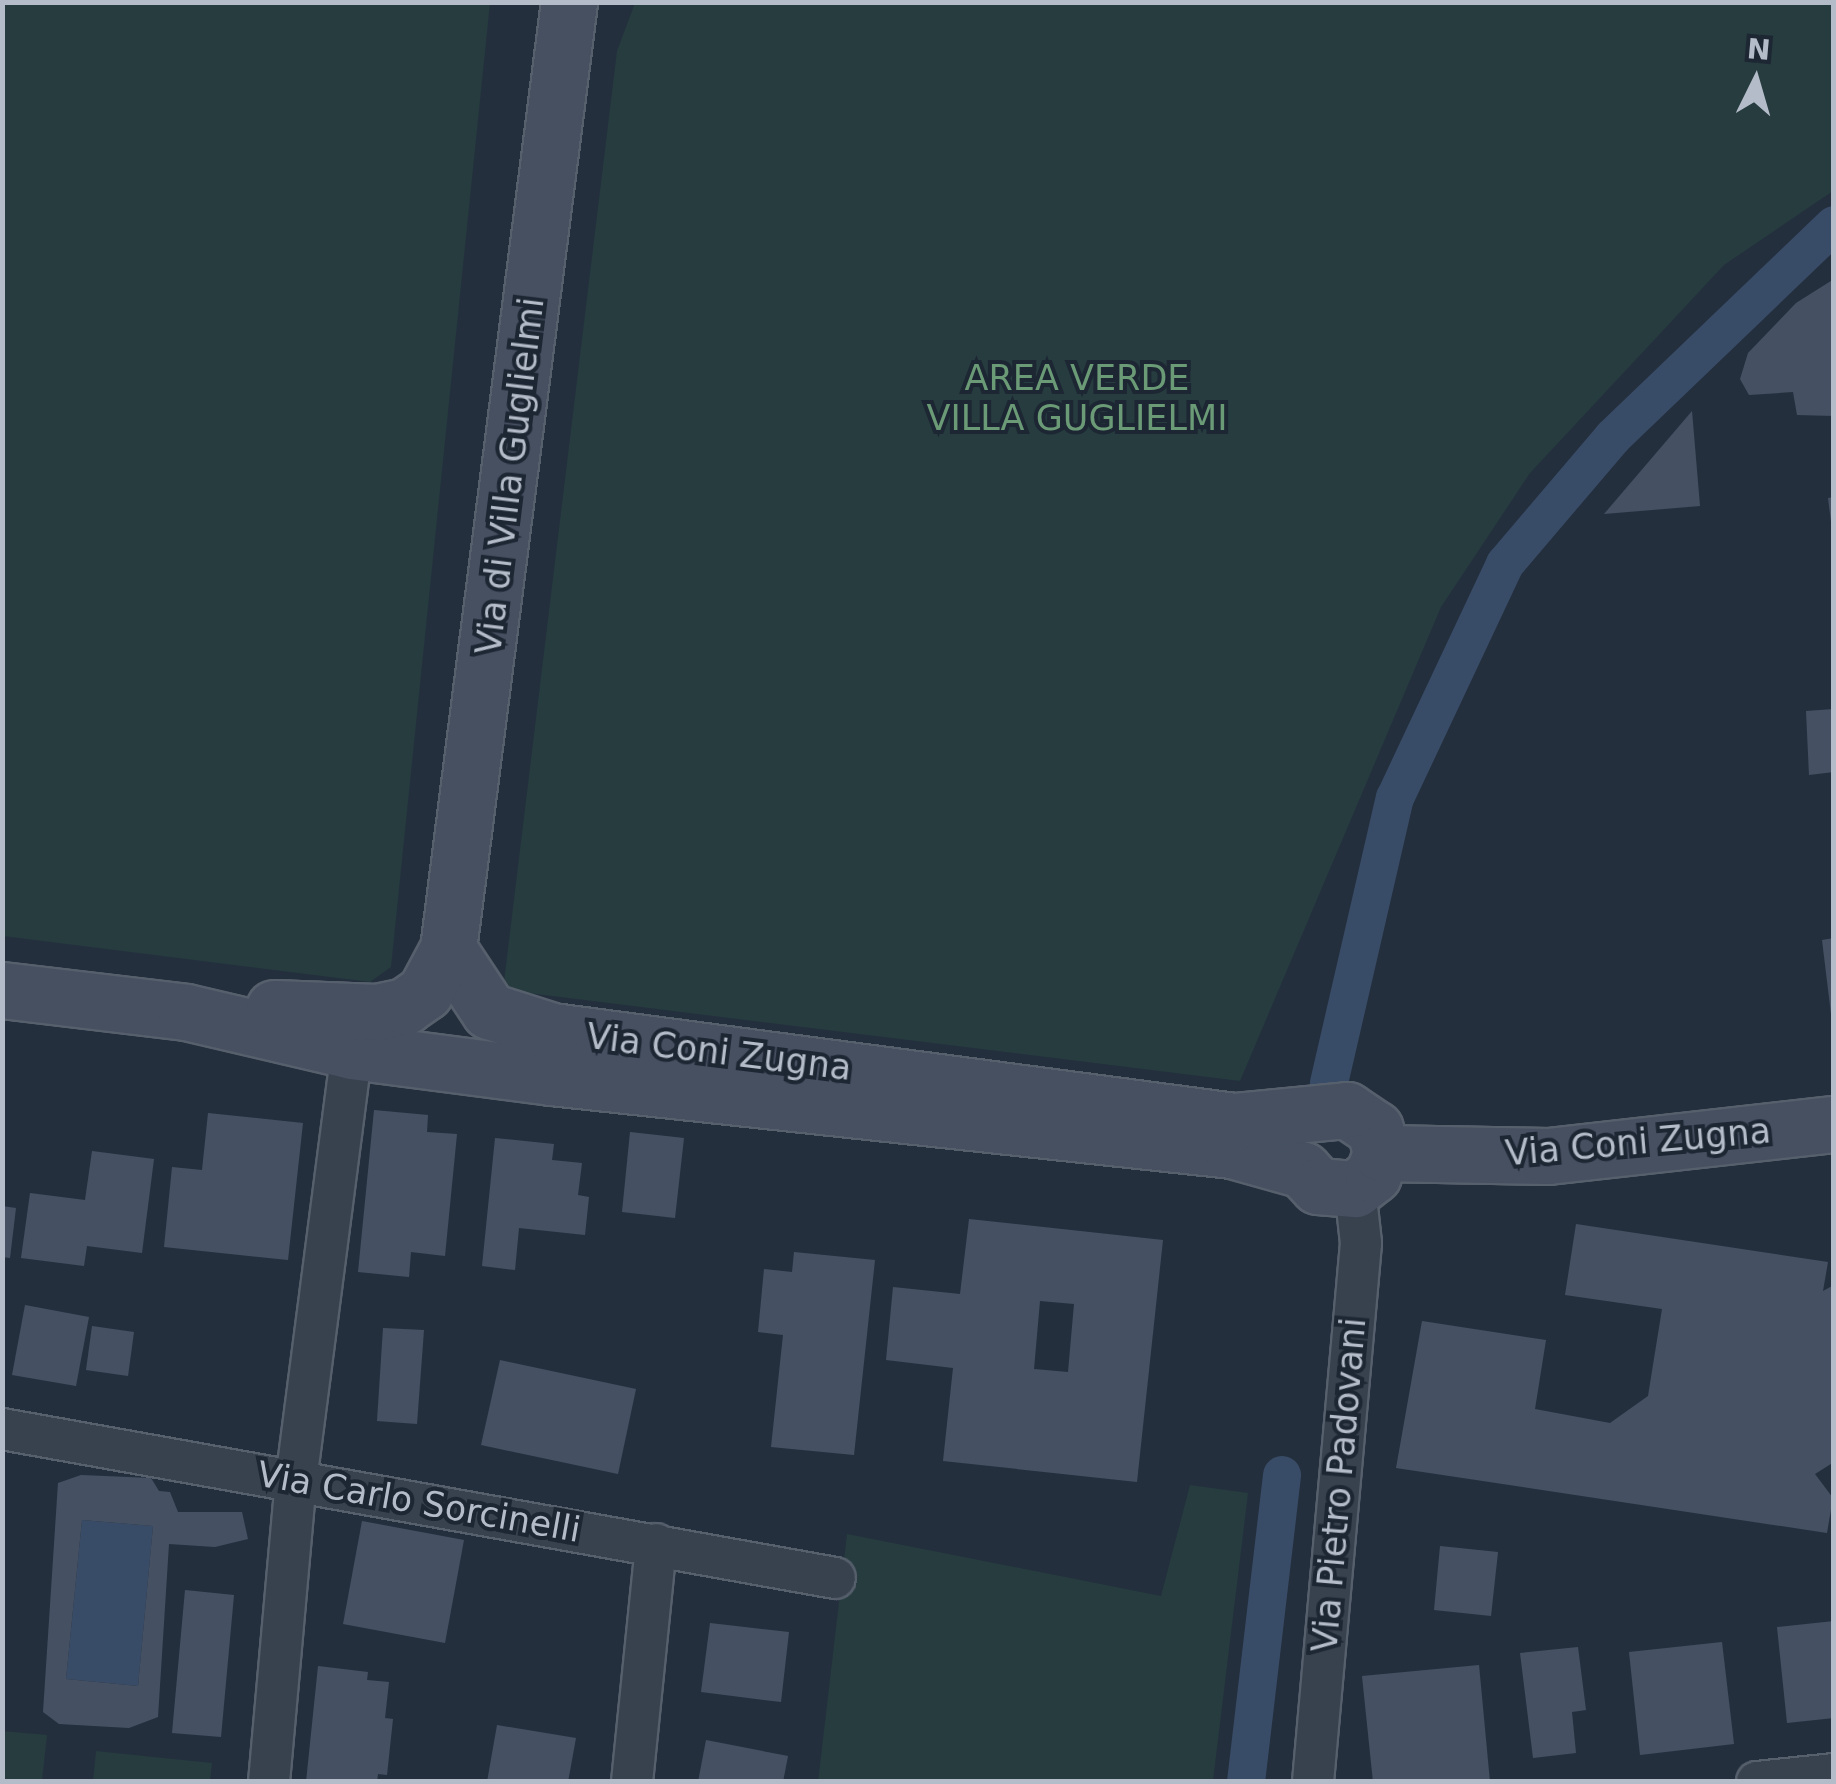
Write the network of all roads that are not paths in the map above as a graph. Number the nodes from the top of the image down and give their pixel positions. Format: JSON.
{"nodes":[{"id":1,"x":569,"y":2,"type":"edge"},
{"id":2,"x":448,"y":949,"type":"junction"},
{"id":3,"x":2,"y":990,"type":"edge"},
{"id":4,"x":186,"y":1012,"type":"junction"},
{"id":5,"x":352,"y":1051,"type":"junction"},
{"id":6,"x":1316,"y":1116,"type":"junction"},
{"id":7,"x":1834,"y":1124,"type":"edge"},
{"id":8,"x":1303,"y":1170,"type":"junction"},
{"id":9,"x":1368,"y":1171,"type":"junction"},
{"id":10,"x":2,"y":1429,"type":"edge"},
{"id":11,"x":296,"y":1481,"type":"junction"},
{"id":12,"x":656,"y":1544,"type":"junction"},
{"id":13,"x":835,"y":1578,"type":"dead end"},
{"id":14,"x":1834,"y":1774,"type":"edge"},
{"id":15,"x":269,"y":1782,"type":"edge"},
{"id":16,"x":632,"y":1782,"type":"edge"},
{"id":17,"x":1313,"y":1782,"type":"edge"},
{"id":18,"x":1757,"y":1782,"type":"edge"}],
"edges":[{"from":1,"to":2,"type":"street","name":"Via di Villa Guglielmi"},
{"from":2,"to":4,"type":"street","name":"Via Coni Zugna"},
{"from":2,"to":6,"type":"street","name":"Via Coni Zugna"},
{"from":3,"to":4,"type":"street","name":"Via Coni Zugna"},
{"from":4,"to":5,"type":"street","name":"Via Coni Zugna"},
{"from":5,"to":8,"type":"street","name":"Via Coni Zugna"},
{"from":5,"to":11,"type":"street"},
{"from":6,"to":8,"type":"street"},
{"from":6,"to":9,"type":"street","name":"Via Coni Zugna"},
{"from":7,"to":9,"type":"street","name":"Via Coni Zugna"},
{"from":8,"to":9,"type":"street","name":"Via Coni Zugna"},
{"from":9,"to":17,"type":"street","name":"Via Pietro Padovani"},
{"from":10,"to":11,"type":"street","name":"Via Carlo Sorcinelli"},
{"from":11,"to":12,"type":"street","name":"Via Carlo Sorcinelli"},
{"from":11,"to":15,"type":"street"},
{"from":12,"to":13,"type":"street","name":"Via Carlo Sorcinelli"},
{"from":12,"to":16,"type":"street"},
{"from":14,"to":18,"type":"street"}]}
